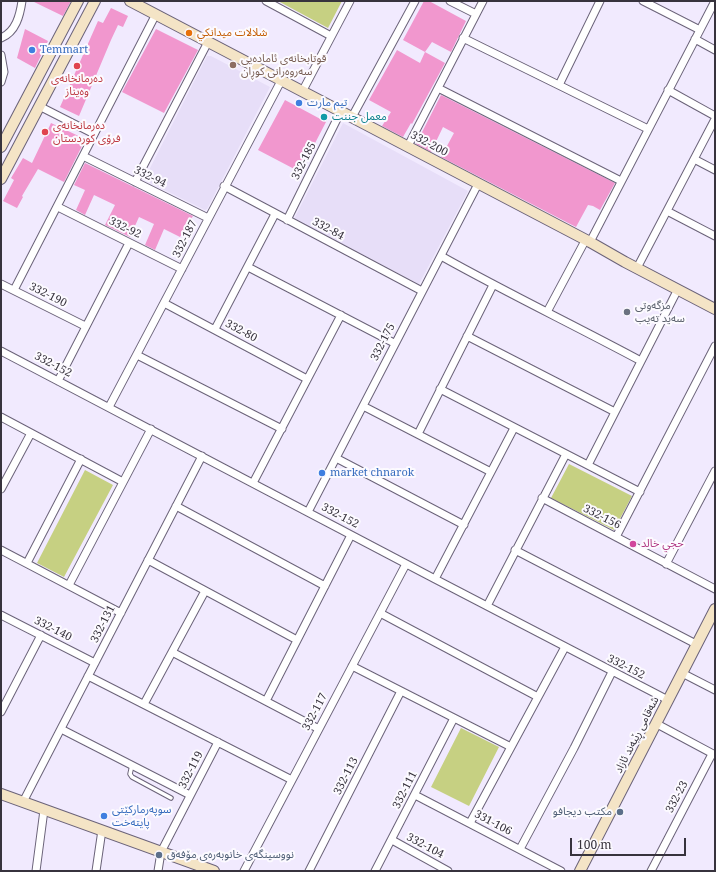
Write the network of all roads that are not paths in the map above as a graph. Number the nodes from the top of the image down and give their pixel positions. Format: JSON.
{"nodes":[{"id":1,"x":22,"y":1,"type":"edge"},
{"id":2,"x":78,"y":1,"type":"edge"},
{"id":3,"x":95,"y":1,"type":"edge"},
{"id":4,"x":130,"y":1,"type":"edge"},
{"id":5,"x":266,"y":1,"type":"edge"},
{"id":6,"x":350,"y":1,"type":"edge"},
{"id":7,"x":415,"y":1,"type":"edge"},
{"id":8,"x":450,"y":1,"type":"edge"},
{"id":9,"x":483,"y":1,"type":"edge"},
{"id":10,"x":600,"y":1,"type":"edge"},
{"id":11,"x":643,"y":1,"type":"edge"},
{"id":12,"x":715,"y":1,"type":"edge"},
{"id":13,"x":156,"y":14,"type":"junction"},
{"id":14,"x":476,"y":14,"type":"junction"},
{"id":15,"x":700,"y":30,"type":"junction"},
{"id":16,"x":331,"y":36,"type":"junction"},
{"id":17,"x":1,"y":38,"type":"edge"},
{"id":18,"x":463,"y":38,"type":"junction"},
{"id":19,"x":695,"y":39,"type":"junction"},
{"id":20,"x":208,"y":42,"type":"junction"},
{"id":21,"x":715,"y":50,"type":"edge"},
{"id":22,"x":1,"y":55,"type":"edge"},
{"id":23,"x":281,"y":81,"type":"junction"},
{"id":24,"x":1,"y":82,"type":"edge"},
{"id":25,"x":559,"y":85,"type":"junction"},
{"id":26,"x":438,"y":88,"type":"junction"},
{"id":27,"x":668,"y":90,"type":"junction"},
{"id":28,"x":302,"y":92,"type":"junction"},
{"id":29,"x":39,"y":106,"type":"junction"},
{"id":30,"x":341,"y":112,"type":"junction"},
{"id":31,"x":352,"y":117,"type":"junction"},
{"id":32,"x":715,"y":117,"type":"edge"},
{"id":33,"x":648,"y":129,"type":"junction"},
{"id":34,"x":94,"y":134,"type":"junction"},
{"id":35,"x":408,"y":146,"type":"junction"},
{"id":36,"x":1,"y":147,"type":"edge"},
{"id":37,"x":83,"y":156,"type":"junction"},
{"id":38,"x":694,"y":159,"type":"junction"},
{"id":39,"x":715,"y":170,"type":"edge"},
{"id":40,"x":1,"y":179,"type":"edge"},
{"id":41,"x":621,"y":181,"type":"junction"},
{"id":42,"x":135,"y":182,"type":"junction"},
{"id":43,"x":478,"y":184,"type":"junction"},
{"id":44,"x":224,"y":186,"type":"junction"},
{"id":45,"x":58,"y":207,"type":"junction"},
{"id":46,"x":667,"y":211,"type":"junction"},
{"id":47,"x":275,"y":214,"type":"junction"},
{"id":48,"x":208,"y":218,"type":"junction"},
{"id":49,"x":287,"y":220,"type":"junction"},
{"id":50,"x":715,"y":236,"type":"edge"},
{"id":51,"x":588,"y":241,"type":"junction"},
{"id":52,"x":129,"y":243,"type":"junction"},
{"id":53,"x":441,"y":256,"type":"junction"},
{"id":54,"x":248,"y":267,"type":"junction"},
{"id":55,"x":182,"y":268,"type":"junction"},
{"id":56,"x":637,"y":268,"type":"junction"},
{"id":57,"x":1,"y":284,"type":"edge"},
{"id":58,"x":493,"y":285,"type":"junction"},
{"id":59,"x":678,"y":289,"type":"junction"},
{"id":60,"x":14,"y":290,"type":"junction"},
{"id":61,"x":422,"y":291,"type":"junction"},
{"id":62,"x":164,"y":303,"type":"junction"},
{"id":63,"x":715,"y":309,"type":"edge"},
{"id":64,"x":547,"y":312,"type":"junction"},
{"id":65,"x":341,"y":315,"type":"junction"},
{"id":66,"x":86,"y":326,"type":"junction"},
{"id":67,"x":215,"y":329,"type":"junction"},
{"id":68,"x":466,"y":336,"type":"junction"},
{"id":69,"x":394,"y":343,"type":"junction"},
{"id":70,"x":715,"y":346,"type":"edge"},
{"id":71,"x":2,"y":352,"type":"edge"},
{"id":72,"x":137,"y":354,"type":"junction"},
{"id":73,"x":641,"y":361,"type":"junction"},
{"id":74,"x":307,"y":379,"type":"junction"},
{"id":75,"x":58,"y":380,"type":"junction"},
{"id":76,"x":440,"y":390,"type":"junction"},
{"id":77,"x":363,"y":406,"type":"junction"},
{"id":78,"x":109,"y":407,"type":"junction"},
{"id":79,"x":615,"y":412,"type":"junction"},
{"id":80,"x":1,"y":417,"type":"edge"},
{"id":81,"x":514,"y":428,"type":"junction"},
{"id":82,"x":282,"y":429,"type":"junction"},
{"id":83,"x":151,"y":430,"type":"junction"},
{"id":84,"x":31,"y":433,"type":"junction"},
{"id":85,"x":418,"y":434,"type":"junction"},
{"id":86,"x":566,"y":454,"type":"junction"},
{"id":87,"x":202,"y":456,"type":"junction"},
{"id":88,"x":336,"y":458,"type":"junction"},
{"id":89,"x":81,"y":459,"type":"junction"},
{"id":90,"x":588,"y":465,"type":"junction"},
{"id":91,"x":715,"y":471,"type":"edge"},
{"id":92,"x":491,"y":472,"type":"junction"},
{"id":93,"x":123,"y":482,"type":"junction"},
{"id":94,"x":253,"y":483,"type":"junction"},
{"id":95,"x":1,"y":489,"type":"edge"},
{"id":96,"x":640,"y":492,"type":"junction"},
{"id":97,"x":542,"y":498,"type":"junction"},
{"id":98,"x":176,"y":506,"type":"junction"},
{"id":99,"x":308,"y":512,"type":"junction"},
{"id":100,"x":464,"y":525,"type":"junction"},
{"id":101,"x":351,"y":535,"type":"junction"},
{"id":102,"x":616,"y":537,"type":"junction"},
{"id":103,"x":1,"y":550,"type":"edge"},
{"id":104,"x":515,"y":550,"type":"junction"},
{"id":105,"x":148,"y":560,"type":"junction"},
{"id":106,"x":27,"y":564,"type":"junction"},
{"id":107,"x":406,"y":564,"type":"junction"},
{"id":108,"x":666,"y":564,"type":"junction"},
{"id":109,"x":435,"y":579,"type":"junction"},
{"id":110,"x":69,"y":585,"type":"junction"},
{"id":111,"x":325,"y":586,"type":"junction"},
{"id":112,"x":715,"y":589,"type":"edge"},
{"id":113,"x":205,"y":591,"type":"junction"},
{"id":114,"x":487,"y":606,"type":"junction"},
{"id":115,"x":715,"y":609,"type":"edge"},
{"id":116,"x":121,"y":613,"type":"junction"},
{"id":117,"x":380,"y":613,"type":"junction"},
{"id":118,"x":1,"y":615,"type":"edge"},
{"id":119,"x":711,"y":625,"type":"edge"},
{"id":120,"x":41,"y":636,"type":"junction"},
{"id":121,"x":297,"y":640,"type":"junction"},
{"id":122,"x":696,"y":644,"type":"junction"},
{"id":123,"x":565,"y":647,"type":"junction"},
{"id":124,"x":172,"y":652,"type":"junction"},
{"id":125,"x":95,"y":663,"type":"junction"},
{"id":126,"x":352,"y":666,"type":"junction"},
{"id":127,"x":612,"y":672,"type":"junction"},
{"id":128,"x":682,"y":673,"type":"junction"},
{"id":129,"x":88,"y":676,"type":"junction"},
{"id":130,"x":715,"y":690,"type":"edge"},
{"id":131,"x":401,"y":691,"type":"junction"},
{"id":132,"x":538,"y":697,"type":"junction"},
{"id":133,"x":668,"y":700,"type":"junction"},
{"id":134,"x":266,"y":701,"type":"junction"},
{"id":135,"x":144,"y":704,"type":"junction"},
{"id":136,"x":1,"y":712,"type":"edge"},
{"id":137,"x":454,"y":718,"type":"junction"},
{"id":138,"x":657,"y":724,"type":"junction"},
{"id":139,"x":61,"y":729,"type":"junction"},
{"id":140,"x":319,"y":729,"type":"junction"},
{"id":141,"x":218,"y":742,"type":"junction"},
{"id":142,"x":511,"y":747,"type":"junction"},
{"id":143,"x":714,"y":754,"type":"edge"},
{"id":144,"x":132,"y":765,"type":"junction"},
{"id":145,"x":292,"y":780,"type":"junction"},
{"id":146,"x":1,"y":794,"type":"edge"},
{"id":147,"x":190,"y":795,"type":"junction"},
{"id":148,"x":415,"y":795,"type":"junction"},
{"id":149,"x":171,"y":798,"type":"dead end"},
{"id":150,"x":23,"y":802,"type":"junction"},
{"id":151,"x":44,"y":810,"type":"junction"},
{"id":152,"x":470,"y":823,"type":"junction"},
{"id":153,"x":102,"y":830,"type":"junction"},
{"id":154,"x":392,"y":840,"type":"junction"},
{"id":155,"x":520,"y":849,"type":"junction"},
{"id":156,"x":161,"y":852,"type":"junction"},
{"id":157,"x":36,"y":871,"type":"edge"},
{"id":158,"x":96,"y":871,"type":"edge"},
{"id":159,"x":158,"y":871,"type":"edge"},
{"id":160,"x":214,"y":871,"type":"edge"},
{"id":161,"x":244,"y":871,"type":"edge"},
{"id":162,"x":309,"y":871,"type":"edge"},
{"id":163,"x":375,"y":871,"type":"edge"},
{"id":164,"x":448,"y":871,"type":"edge"},
{"id":165,"x":561,"y":871,"type":"edge"},
{"id":166,"x":580,"y":871,"type":"edge"},
{"id":167,"x":650,"y":871,"type":"edge"}],
"edges":[{"from":1,"to":17,"type":"street"},
{"from":2,"to":36,"type":"street"},
{"from":3,"to":29,"type":"street"},
{"from":4,"to":13,"type":"street","name":"332-200"},
{"from":5,"to":16,"type":"street"},
{"from":6,"to":16,"type":"street"},
{"from":7,"to":31,"type":"street"},
{"from":8,"to":14,"type":"street"},
{"from":9,"to":14,"type":"street"},
{"from":10,"to":25,"type":"street"},
{"from":11,"to":15,"type":"street"},
{"from":12,"to":15,"type":"street"},
{"from":13,"to":20,"type":"street","name":"332-200"},
{"from":13,"to":34,"type":"street"},
{"from":14,"to":18,"type":"street"},
{"from":15,"to":19,"type":"street"},
{"from":16,"to":28,"type":"street"},
{"from":18,"to":25,"type":"street"},
{"from":18,"to":26,"type":"street"},
{"from":19,"to":21,"type":"street"},
{"from":19,"to":27,"type":"street"},
{"from":20,"to":23,"type":"street","name":"332-200"},
{"from":20,"to":42,"type":"street"},
{"from":22,"to":24,"type":"street"},
{"from":23,"to":28,"type":"street","name":"332-200"},
{"from":23,"to":44,"type":"street","name":"332-187"},
{"from":25,"to":33,"type":"street"},
{"from":26,"to":35,"type":"street"},
{"from":26,"to":41,"type":"street"},
{"from":27,"to":32,"type":"street"},
{"from":27,"to":33,"type":"street"},
{"from":28,"to":30,"type":"street","name":"332-200"},
{"from":29,"to":34,"type":"street"},
{"from":29,"to":40,"type":"street"},
{"from":30,"to":31,"type":"street","name":"332-200"},
{"from":30,"to":49,"type":"street","name":"332-185"},
{"from":31,"to":35,"type":"street","name":"332-200"},
{"from":32,"to":38,"type":"street"},
{"from":33,"to":41,"type":"street"},
{"from":34,"to":37,"type":"street"},
{"from":35,"to":43,"type":"street","name":"332-200"},
{"from":37,"to":42,"type":"street","name":"332-94"},
{"from":37,"to":45,"type":"street"},
{"from":38,"to":39,"type":"street"},
{"from":38,"to":46,"type":"street"},
{"from":41,"to":51,"type":"street"},
{"from":42,"to":48,"type":"street","name":"332-94"},
{"from":43,"to":51,"type":"street","name":"332-200"},
{"from":43,"to":53,"type":"street","name":"332-175"},
{"from":44,"to":47,"type":"street","name":"332-84"},
{"from":44,"to":48,"type":"street","name":"332-187"},
{"from":45,"to":52,"type":"street","name":"332-92"},
{"from":45,"to":60,"type":"street"},
{"from":46,"to":50,"type":"street"},
{"from":46,"to":56,"type":"street"},
{"from":47,"to":49,"type":"street","name":"332-84"},
{"from":47,"to":54,"type":"street"},
{"from":48,"to":55,"type":"street","name":"332-187"},
{"from":49,"to":61,"type":"street","name":"332-84"},
{"from":51,"to":56,"type":"street","name":"332-200"},
{"from":51,"to":64,"type":"street"},
{"from":52,"to":55,"type":"street","name":"332-92"},
{"from":52,"to":66,"type":"street"},
{"from":53,"to":58,"type":"street"},
{"from":53,"to":61,"type":"street","name":"332-175"},
{"from":54,"to":65,"type":"street"},
{"from":54,"to":67,"type":"street"},
{"from":55,"to":62,"type":"street","name":"332-187"},
{"from":56,"to":59,"type":"street","name":"332-200"},
{"from":57,"to":60,"type":"street","name":"332-190"},
{"from":58,"to":64,"type":"street"},
{"from":58,"to":68,"type":"street"},
{"from":59,"to":63,"type":"street","name":"332-200"},
{"from":59,"to":73,"type":"street"},
{"from":60,"to":66,"type":"street","name":"332-190"},
{"from":61,"to":69,"type":"street","name":"332-175"},
{"from":62,"to":67,"type":"street","name":"332-80"},
{"from":62,"to":72,"type":"street","name":"332-187"},
{"from":64,"to":73,"type":"street"},
{"from":65,"to":69,"type":"street"},
{"from":65,"to":74,"type":"street"},
{"from":66,"to":75,"type":"street"},
{"from":67,"to":74,"type":"street","name":"332-80"},
{"from":68,"to":76,"type":"street"},
{"from":68,"to":79,"type":"street"},
{"from":69,"to":77,"type":"street","name":"332-175"},
{"from":70,"to":96,"type":"street"},
{"from":71,"to":75,"type":"street","name":"332-152"},
{"from":72,"to":78,"type":"street","name":"332-187"},
{"from":72,"to":82,"type":"street"},
{"from":73,"to":79,"type":"street"},
{"from":74,"to":82,"type":"street"},
{"from":75,"to":78,"type":"street","name":"332-152"},
{"from":76,"to":81,"type":"street"},
{"from":76,"to":85,"type":"street"},
{"from":77,"to":85,"type":"street"},
{"from":77,"to":88,"type":"street","name":"332-175"},
{"from":78,"to":83,"type":"street","name":"332-152"},
{"from":79,"to":90,"type":"street"},
{"from":80,"to":84,"type":"street"},
{"from":81,"to":86,"type":"street"},
{"from":81,"to":92,"type":"street"},
{"from":82,"to":94,"type":"street"},
{"from":83,"to":87,"type":"street","name":"332-152"},
{"from":83,"to":93,"type":"street"},
{"from":84,"to":89,"type":"street"},
{"from":84,"to":95,"type":"street"},
{"from":85,"to":92,"type":"street"},
{"from":86,"to":90,"type":"street"},
{"from":86,"to":97,"type":"street"},
{"from":87,"to":94,"type":"street","name":"332-152"},
{"from":87,"to":98,"type":"street","name":"332-131"},
{"from":88,"to":99,"type":"street","name":"332-175"},
{"from":88,"to":100,"type":"street"},
{"from":89,"to":93,"type":"street"},
{"from":89,"to":106,"type":"street"},
{"from":90,"to":96,"type":"street"},
{"from":91,"to":108,"type":"street"},
{"from":92,"to":100,"type":"street"},
{"from":93,"to":110,"type":"street"},
{"from":94,"to":99,"type":"street","name":"332-152"},
{"from":96,"to":102,"type":"street"},
{"from":97,"to":102,"type":"street","name":"332-156"},
{"from":97,"to":104,"type":"street"},
{"from":98,"to":105,"type":"street","name":"332-131"},
{"from":98,"to":111,"type":"street"},
{"from":99,"to":101,"type":"street","name":"332-152"},
{"from":100,"to":109,"type":"street"},
{"from":101,"to":107,"type":"street","name":"332-152"},
{"from":101,"to":111,"type":"street"},
{"from":102,"to":108,"type":"street","name":"332-156"},
{"from":103,"to":106,"type":"street"},
{"from":104,"to":114,"type":"street"},
{"from":104,"to":122,"type":"street"},
{"from":105,"to":113,"type":"street"},
{"from":105,"to":116,"type":"street","name":"332-131"},
{"from":106,"to":110,"type":"street"},
{"from":107,"to":109,"type":"street","name":"332-152"},
{"from":107,"to":117,"type":"street","name":"332-117"},
{"from":108,"to":112,"type":"street","name":"332-156"},
{"from":109,"to":114,"type":"street","name":"332-152"},
{"from":110,"to":116,"type":"street"},
{"from":111,"to":121,"type":"street"},
{"from":113,"to":121,"type":"street"},
{"from":113,"to":124,"type":"street"},
{"from":114,"to":123,"type":"street","name":"332-152"},
{"from":115,"to":119,"type":"street","name":"شەقامی ڕێبەند ئازاد"},
{"from":116,"to":125,"type":"street","name":"332-131"},
{"from":117,"to":126,"type":"street","name":"332-117"},
{"from":117,"to":132,"type":"street"},
{"from":118,"to":120,"type":"street","name":"332-140"},
{"from":119,"to":122,"type":"street","name":"شەقامی ڕێبەند ئازاد"},
{"from":120,"to":125,"type":"street","name":"332-140"},
{"from":120,"to":136,"type":"street"},
{"from":121,"to":134,"type":"street"},
{"from":122,"to":128,"type":"street","name":"شەقامی ڕێبەند ئازاد"},
{"from":123,"to":127,"type":"street","name":"332-152"},
{"from":123,"to":132,"type":"street"},
{"from":124,"to":134,"type":"street"},
{"from":124,"to":135,"type":"street"},
{"from":125,"to":129,"type":"street","name":"332-131"},
{"from":126,"to":131,"type":"street"},
{"from":126,"to":140,"type":"street","name":"332-117"},
{"from":127,"to":133,"type":"street","name":"332-152"},
{"from":127,"to":155,"type":"street"},
{"from":128,"to":130,"type":"street"},
{"from":128,"to":133,"type":"street","name":"شەقامی ڕێبەند ئازاد"},
{"from":129,"to":135,"type":"street"},
{"from":129,"to":139,"type":"street","name":"332-131"},
{"from":131,"to":137,"type":"street"},
{"from":131,"to":162,"type":"street","name":"332-113"},
{"from":132,"to":142,"type":"street"},
{"from":133,"to":138,"type":"street","name":"شەقامی ڕێبەند ئازاد"},
{"from":134,"to":140,"type":"street"},
{"from":135,"to":141,"type":"street"},
{"from":137,"to":142,"type":"street"},
{"from":137,"to":148,"type":"street","name":"332-111"},
{"from":138,"to":143,"type":"street"},
{"from":138,"to":166,"type":"street","name":"شەقامی ڕێبەند ئازاد"},
{"from":139,"to":144,"type":"street"},
{"from":139,"to":150,"type":"street","name":"332-131"},
{"from":140,"to":145,"type":"street","name":"332-117"},
{"from":141,"to":145,"type":"street"},
{"from":141,"to":147,"type":"street","name":"332-119"},
{"from":142,"to":152,"type":"street"},
{"from":143,"to":167,"type":"street","name":"332-23"},
{"from":144,"to":147,"type":"street"},
{"from":144,"to":149,"type":"lane"},
{"from":145,"to":161,"type":"street","name":"332-117"},
{"from":146,"to":150,"type":"street"},
{"from":147,"to":156,"type":"street","name":"332-119"},
{"from":148,"to":152,"type":"street","name":"331-106"},
{"from":148,"to":154,"type":"street","name":"332-111"},
{"from":150,"to":151,"type":"street"},
{"from":151,"to":153,"type":"street"},
{"from":151,"to":157,"type":"street"},
{"from":152,"to":155,"type":"street","name":"331-106"},
{"from":153,"to":156,"type":"street"},
{"from":153,"to":158,"type":"street"},
{"from":154,"to":163,"type":"street","name":"332-111"},
{"from":154,"to":164,"type":"street","name":"332-104"},
{"from":155,"to":165,"type":"street","name":"331-106"},
{"from":156,"to":159,"type":"street","name":"332-119"},
{"from":156,"to":160,"type":"street"}]}
